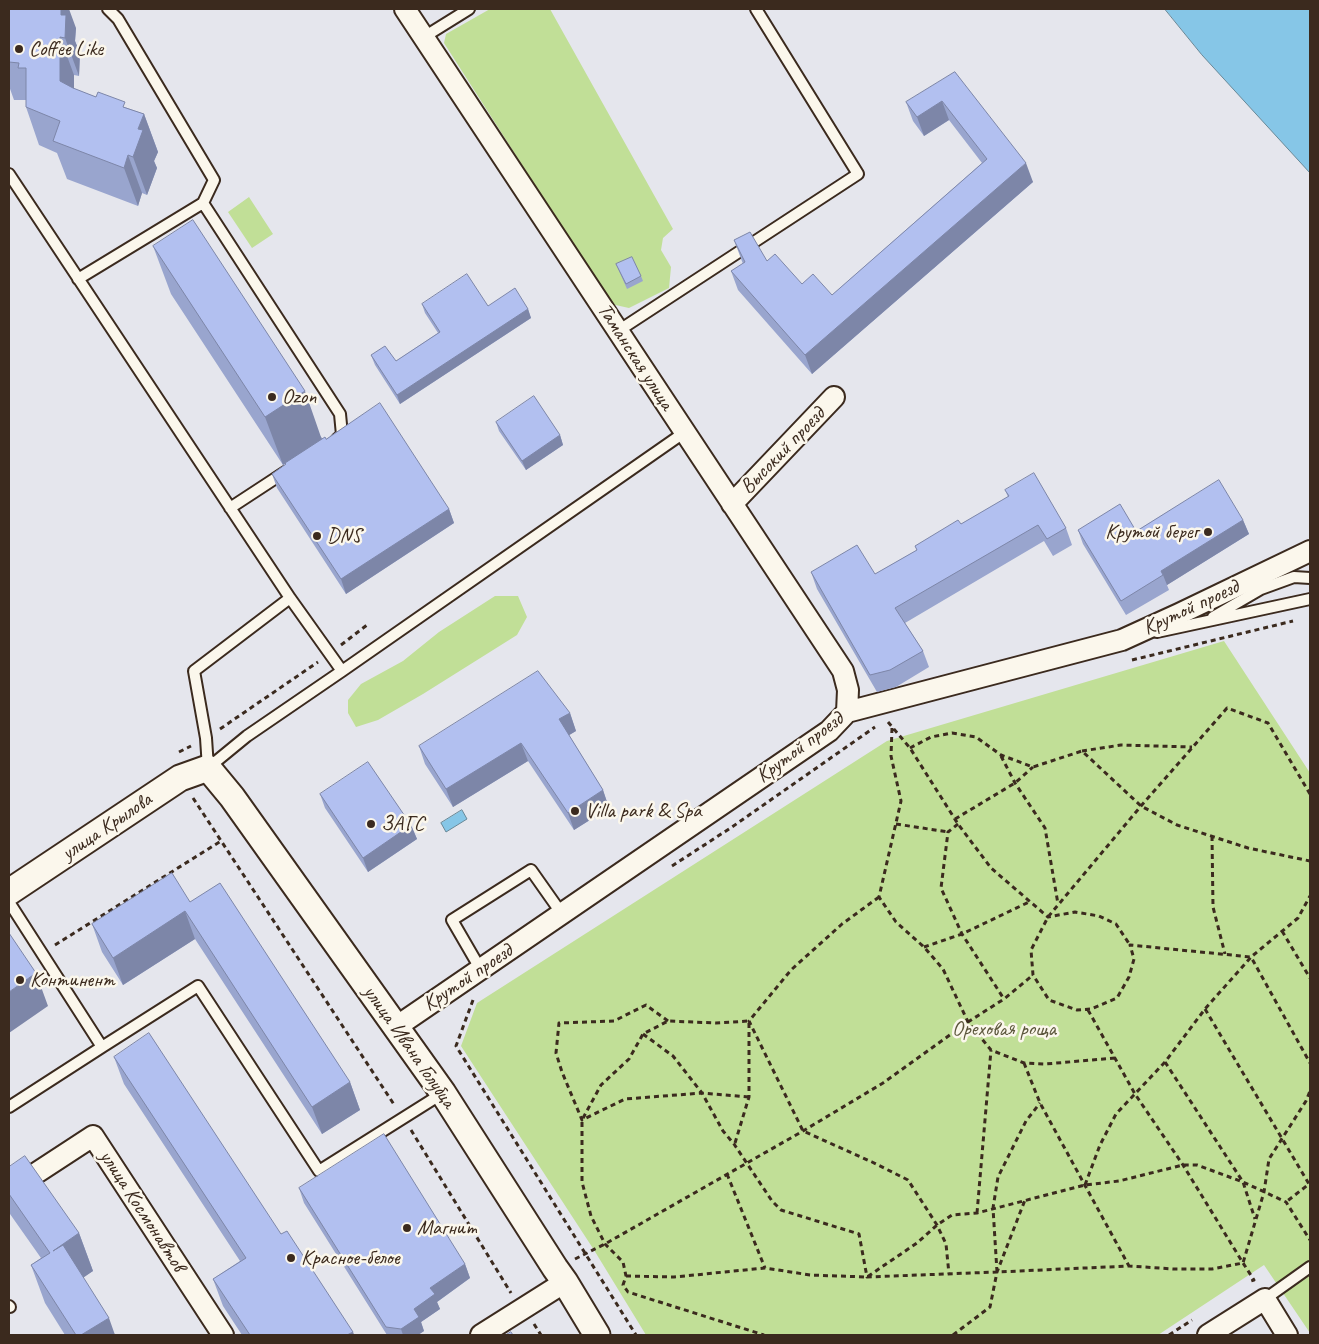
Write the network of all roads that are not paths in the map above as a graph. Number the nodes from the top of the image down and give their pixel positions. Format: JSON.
{"nodes":[{"id":1,"x":108,"y":9,"type":"edge"},
{"id":2,"x":405,"y":9,"type":"edge"},
{"id":3,"x":469,"y":9,"type":"edge"},
{"id":4,"x":756,"y":9,"type":"edge"},
{"id":5,"x":424,"y":37,"type":"junction"},
{"id":6,"x":9,"y":174,"type":"edge"},
{"id":7,"x":203,"y":203,"type":"junction"},
{"id":8,"x":78,"y":279,"type":"junction"},
{"id":9,"x":618,"y":331,"type":"junction"},
{"id":10,"x":834,"y":397,"type":"dead end"},
{"id":11,"x":684,"y":432,"type":"junction"},
{"id":12,"x":326,"y":446,"type":"edge"},
{"id":13,"x":294,"y":466,"type":"edge"},
{"id":14,"x":732,"y":504,"type":"junction"},
{"id":15,"x":230,"y":508,"type":"junction"},
{"id":16,"x":1310,"y":551,"type":"edge"},
{"id":17,"x":1310,"y":578,"type":"edge"},
{"id":18,"x":290,"y":598,"type":"junction"},
{"id":19,"x":1310,"y":599,"type":"edge"},
{"id":20,"x":1205,"y":622,"type":"junction"},
{"id":21,"x":1122,"y":640,"type":"junction"},
{"id":22,"x":342,"y":671,"type":"junction"},
{"id":23,"x":846,"y":712,"type":"junction"},
{"id":24,"x":208,"y":768,"type":"junction"},
{"id":25,"x":9,"y":892,"type":"edge"},
{"id":26,"x":9,"y":902,"type":"edge"},
{"id":27,"x":562,"y":914,"type":"junction"},
{"id":28,"x":481,"y":970,"type":"junction"},
{"id":29,"x":396,"y":1027,"type":"junction"},
{"id":30,"x":102,"y":1047,"type":"junction"},
{"id":31,"x":443,"y":1092,"type":"junction"},
{"id":32,"x":9,"y":1107,"type":"edge"},
{"id":33,"x":14,"y":1188,"type":"edge"},
{"id":34,"x":1310,"y":1268,"type":"edge"},
{"id":35,"x":560,"y":1275,"type":"junction"},
{"id":36,"x":1265,"y":1299,"type":"junction"},
{"id":37,"x":223,"y":1335,"type":"edge"},
{"id":38,"x":481,"y":1335,"type":"edge"},
{"id":39,"x":597,"y":1335,"type":"edge"},
{"id":40,"x":1208,"y":1335,"type":"edge"},
{"id":41,"x":1287,"y":1335,"type":"edge"}],
"edges":[{"from":1,"to":7,"type":"lane"},
{"from":2,"to":5,"type":"street","name":"Таманская улица"},
{"from":3,"to":5,"type":"lane"},
{"from":4,"to":9,"type":"lane"},
{"from":5,"to":9,"type":"street","name":"Таманская улица"},
{"from":6,"to":8,"type":"lane"},
{"from":7,"to":8,"type":"lane"},
{"from":7,"to":12,"type":"lane"},
{"from":8,"to":15,"type":"lane"},
{"from":9,"to":11,"type":"street","name":"Таманская улица"},
{"from":10,"to":14,"type":"street","name":"Высокий проезд"},
{"from":11,"to":14,"type":"street","name":"Таманская улица"},
{"from":11,"to":22,"type":"lane"},
{"from":13,"to":15,"type":"lane"},
{"from":14,"to":23,"type":"street","name":"Таманская улица"},
{"from":15,"to":18,"type":"lane"},
{"from":16,"to":21,"type":"street","name":"Крутой проезд"},
{"from":17,"to":20,"type":"lane"},
{"from":18,"to":22,"type":"lane"},
{"from":18,"to":24,"type":"lane"},
{"from":19,"to":20,"type":"lane"},
{"from":20,"to":21,"type":"lane"},
{"from":21,"to":23,"type":"street","name":"Крутой проезд"},
{"from":22,"to":24,"type":"lane"},
{"from":23,"to":27,"type":"street","name":"Крутой проезд"},
{"from":24,"to":25,"type":"street","name":"улица Крылова"},
{"from":24,"to":29,"type":"street","name":"улица Ивана Голубца"},
{"from":26,"to":30,"type":"lane"},
{"from":27,"to":28,"type":"street","name":"Крутой проезд"},
{"from":27,"to":28,"type":"lane"},
{"from":28,"to":29,"type":"street","name":"Крутой проезд"},
{"from":29,"to":31,"type":"street","name":"улица Ивана Голубца"},
{"from":30,"to":31,"type":"lane"},
{"from":30,"to":32,"type":"lane"},
{"from":31,"to":35,"type":"street","name":"улица Ивана Голубца"},
{"from":33,"to":37,"type":"street","name":"улица Космонавтов"},
{"from":34,"to":36,"type":"lane"},
{"from":35,"to":38,"type":"street"},
{"from":35,"to":39,"type":"street","name":"улица Ивана Голубца"},
{"from":36,"to":40,"type":"street"},
{"from":36,"to":41,"type":"street"}]}
